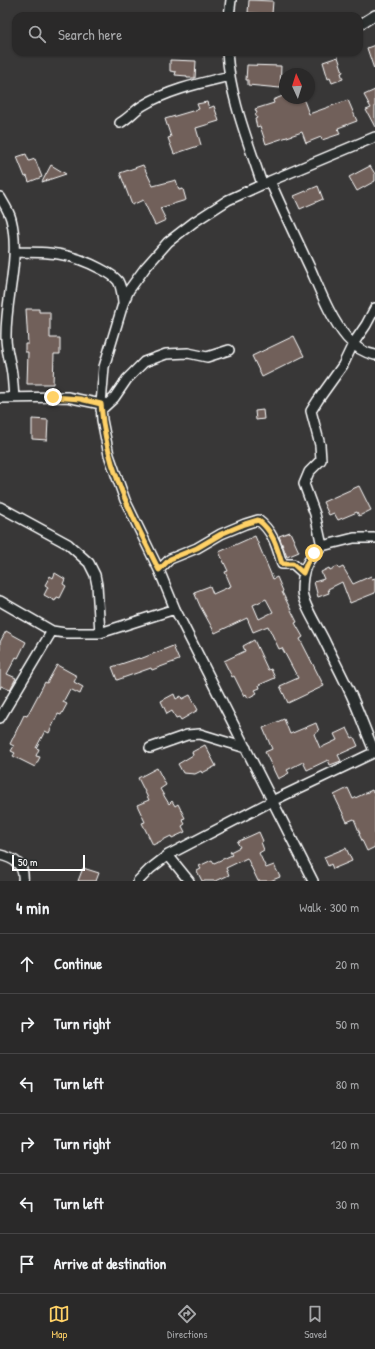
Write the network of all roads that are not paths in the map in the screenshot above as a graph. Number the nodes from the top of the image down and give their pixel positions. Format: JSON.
{"nodes":[{"id":1,"x":230,"y":0,"type":"edge"},
{"id":2,"x":229,"y":12,"type":"edge"},
{"id":3,"x":375,"y":15,"type":"edge"},
{"id":4,"x":363,"y":22,"type":"edge"},
{"id":5,"x":228,"y":56,"type":"edge"},
{"id":6,"x":230,"y":76,"type":"junction"},
{"id":7,"x":120,"y":123,"type":"dead end"},
{"id":8,"x":375,"y":137,"type":"edge"},
{"id":9,"x":266,"y":182,"type":"junction"},
{"id":10,"x":0,"y":197,"type":"edge"},
{"id":11,"x":14,"y":252,"type":"junction"},
{"id":12,"x":123,"y":304,"type":"junction"},
{"id":13,"x":375,"y":308,"type":"edge"},
{"id":14,"x":353,"y":344,"type":"junction"},
{"id":15,"x":228,"y":350,"type":"dead end"},
{"id":16,"x":375,"y":355,"type":"edge"},
{"id":17,"x":0,"y":398,"type":"edge"},
{"id":18,"x":14,"y":398,"type":"junction"},
{"id":19,"x":101,"y":407,"type":"junction"},
{"id":20,"x":0,"y":508,"type":"edge"},
{"id":21,"x":375,"y":538,"type":"edge"},
{"id":22,"x":322,"y":546,"type":"junction"},
{"id":23,"x":159,"y":570,"type":"junction"},
{"id":24,"x":303,"y":573,"type":"junction"},
{"id":25,"x":0,"y":600,"type":"edge"},
{"id":26,"x":176,"y":609,"type":"junction"},
{"id":27,"x":52,"y":631,"type":"junction"},
{"id":28,"x":100,"y":633,"type":"junction"},
{"id":29,"x":0,"y":718,"type":"edge"},
{"id":30,"x":150,"y":748,"type":"dead end"},
{"id":31,"x":246,"y":748,"type":"junction"},
{"id":32,"x":375,"y":753,"type":"edge"},
{"id":33,"x":272,"y":801,"type":"junction"},
{"id":34,"x":0,"y":855,"type":"edge"},
{"id":35,"x":168,"y":855,"type":"junction"},
{"id":36,"x":23,"y":881,"type":"edge"},
{"id":37,"x":138,"y":881,"type":"edge"},
{"id":38,"x":189,"y":881,"type":"edge"},
{"id":39,"x":313,"y":881,"type":"edge"}],
"edges":[{"from":1,"to":2,"type":"street"},
{"from":3,"to":4,"type":"street"},
{"from":5,"to":6,"type":"street"},
{"from":6,"to":7,"type":"street"},
{"from":6,"to":9,"type":"street"},
{"from":8,"to":9,"type":"street"},
{"from":9,"to":12,"type":"street"},
{"from":9,"to":14,"type":"street"},
{"from":10,"to":11,"type":"street"},
{"from":11,"to":12,"type":"street"},
{"from":11,"to":18,"type":"street"},
{"from":12,"to":19,"type":"street"},
{"from":13,"to":14,"type":"street"},
{"from":14,"to":16,"type":"street"},
{"from":14,"to":22,"type":"street"},
{"from":15,"to":19,"type":"street"},
{"from":17,"to":18,"type":"street"},
{"from":18,"to":19,"type":"street"},
{"from":19,"to":23,"type":"street"},
{"from":20,"to":28,"type":"street"},
{"from":21,"to":22,"type":"street"},
{"from":22,"to":24,"type":"street"},
{"from":23,"to":24,"type":"street"},
{"from":23,"to":26,"type":"street"},
{"from":24,"to":32,"type":"street"},
{"from":25,"to":27,"type":"street"},
{"from":26,"to":28,"type":"street"},
{"from":26,"to":31,"type":"street"},
{"from":27,"to":28,"type":"street"},
{"from":27,"to":29,"type":"street"},
{"from":30,"to":31,"type":"street"},
{"from":31,"to":33,"type":"street"},
{"from":32,"to":33,"type":"street"},
{"from":33,"to":35,"type":"street"},
{"from":33,"to":39,"type":"street"},
{"from":34,"to":36,"type":"street"},
{"from":35,"to":37,"type":"street"},
{"from":35,"to":38,"type":"street"}]}
